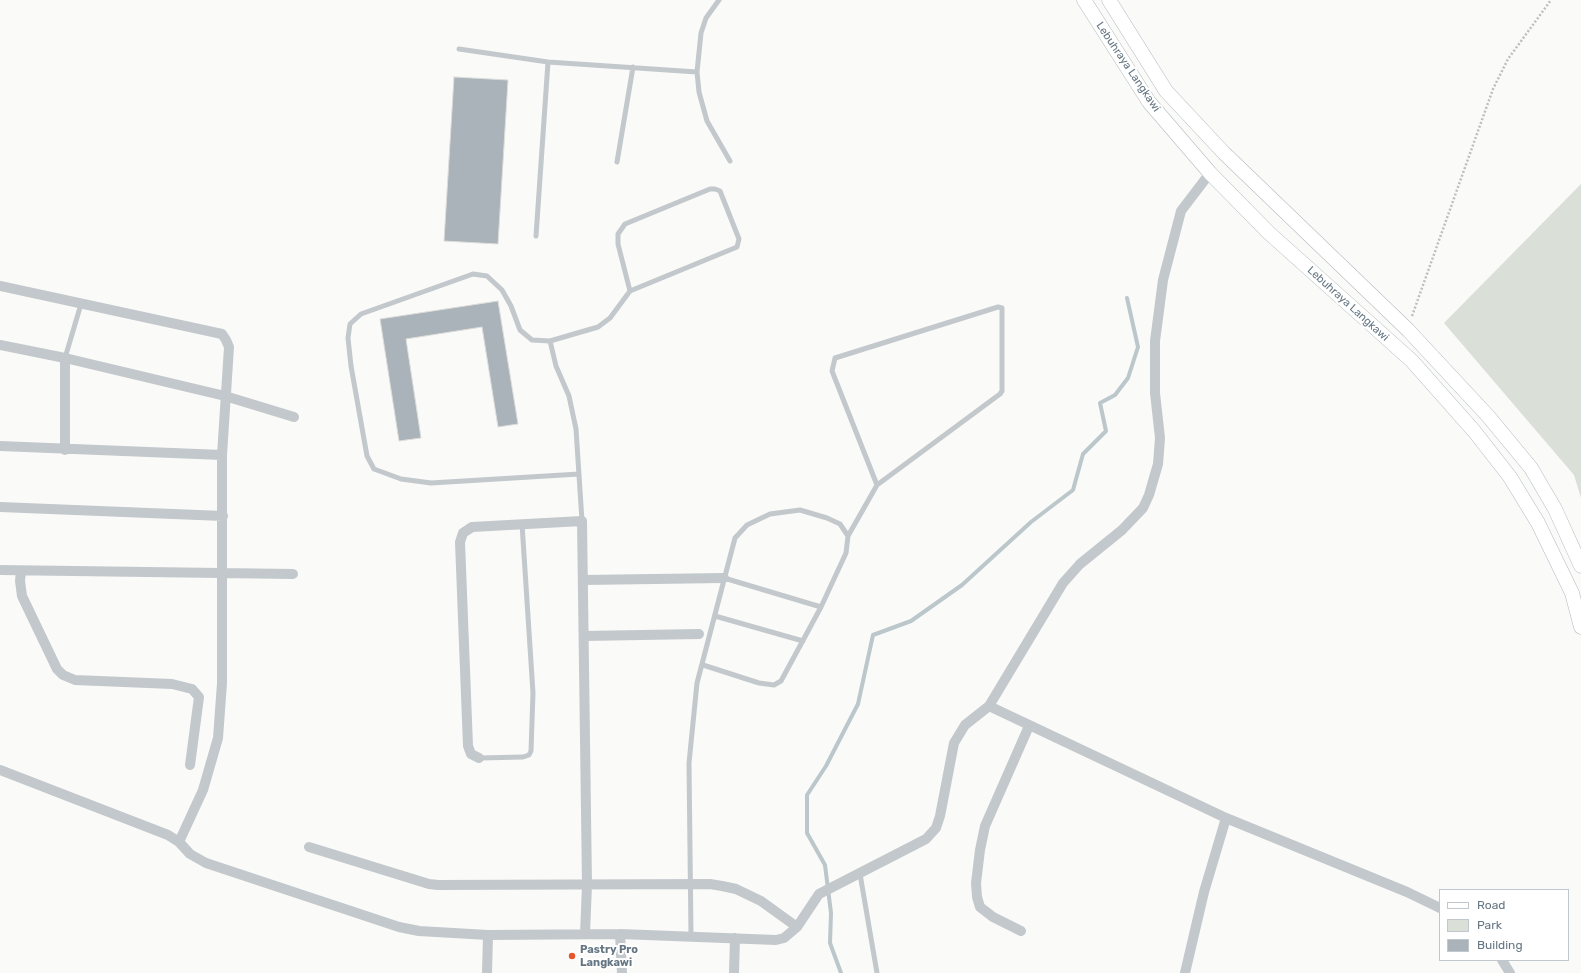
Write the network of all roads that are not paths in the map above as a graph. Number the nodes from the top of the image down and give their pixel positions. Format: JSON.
{"nodes":[{"id":1,"x":719,"y":0,"type":"edge"},
{"id":2,"x":1084,"y":0,"type":"edge"},
{"id":3,"x":1109,"y":0,"type":"edge"},
{"id":4,"x":459,"y":49,"type":"dead end"},
{"id":5,"x":548,"y":62,"type":"junction"},
{"id":6,"x":633,"y":68,"type":"junction"},
{"id":7,"x":697,"y":72,"type":"junction"},
{"id":8,"x":730,"y":161,"type":"dead end"},
{"id":9,"x":617,"y":162,"type":"dead end"},
{"id":10,"x":1210,"y":173,"type":"junction"},
{"id":11,"x":536,"y":236,"type":"dead end"},
{"id":12,"x":0,"y":286,"type":"edge"},
{"id":13,"x":630,"y":291,"type":"junction"},
{"id":14,"x":81,"y":304,"type":"junction"},
{"id":15,"x":550,"y":341,"type":"junction"},
{"id":16,"x":0,"y":345,"type":"edge"},
{"id":17,"x":65,"y":358,"type":"junction"},
{"id":18,"x":225,"y":396,"type":"junction"},
{"id":19,"x":294,"y":416,"type":"dead end"},
{"id":20,"x":0,"y":446,"type":"edge"},
{"id":21,"x":64,"y":450,"type":"junction"},
{"id":22,"x":222,"y":454,"type":"junction"},
{"id":23,"x":580,"y":474,"type":"junction"},
{"id":24,"x":877,"y":485,"type":"junction"},
{"id":25,"x":0,"y":507,"type":"edge"},
{"id":26,"x":223,"y":516,"type":"junction"},
{"id":27,"x":582,"y":521,"type":"junction"},
{"id":28,"x":522,"y":523,"type":"junction"},
{"id":29,"x":848,"y":536,"type":"junction"},
{"id":30,"x":1581,"y":566,"type":"edge"},
{"id":31,"x":0,"y":570,"type":"edge"},
{"id":32,"x":21,"y":571,"type":"junction"},
{"id":33,"x":223,"y":574,"type":"junction"},
{"id":34,"x":293,"y":574,"type":"dead end"},
{"id":35,"x":724,"y":578,"type":"junction"},
{"id":36,"x":583,"y":580,"type":"junction"},
{"id":37,"x":821,"y":607,"type":"junction"},
{"id":38,"x":715,"y":616,"type":"junction"},
{"id":39,"x":1581,"y":627,"type":"edge"},
{"id":40,"x":699,"y":634,"type":"dead end"},
{"id":41,"x":584,"y":636,"type":"junction"},
{"id":42,"x":803,"y":641,"type":"junction"},
{"id":43,"x":703,"y":665,"type":"junction"},
{"id":44,"x":990,"y":706,"type":"junction"},
{"id":45,"x":1029,"y":726,"type":"junction"},
{"id":46,"x":479,"y":758,"type":"joint"},
{"id":47,"x":190,"y":765,"type":"dead end"},
{"id":48,"x":0,"y":770,"type":"edge"},
{"id":49,"x":1226,"y":818,"type":"junction"},
{"id":50,"x":179,"y":842,"type":"junction"},
{"id":51,"x":309,"y":847,"type":"dead end"},
{"id":52,"x":860,"y":874,"type":"junction"},
{"id":53,"x":690,"y":884,"type":"junction"},
{"id":54,"x":587,"y":885,"type":"junction"},
{"id":55,"x":1439,"y":908,"type":"edge"},
{"id":56,"x":797,"y":927,"type":"junction"},
{"id":57,"x":1021,"y":931,"type":"dead end"},
{"id":58,"x":585,"y":934,"type":"junction"},
{"id":59,"x":620,"y":934,"type":"junction"},
{"id":60,"x":488,"y":935,"type":"junction"},
{"id":61,"x":691,"y":936,"type":"junction"},
{"id":62,"x":735,"y":938,"type":"junction"},
{"id":63,"x":1503,"y":961,"type":"edge"},
{"id":64,"x":487,"y":973,"type":"edge"},
{"id":65,"x":622,"y":973,"type":"edge"},
{"id":66,"x":734,"y":973,"type":"edge"},
{"id":67,"x":877,"y":973,"type":"edge"},
{"id":68,"x":1185,"y":973,"type":"edge"},
{"id":69,"x":1510,"y":973,"type":"edge"}],
"edges":[{"from":1,"to":7,"type":"lane"},
{"from":2,"to":10,"type":"main road","name":"Lebuhraya Langkawi"},
{"from":3,"to":30,"type":"main road","name":"Lebuhraya Langkawi"},
{"from":4,"to":5,"type":"lane"},
{"from":5,"to":6,"type":"lane"},
{"from":5,"to":11,"type":"lane"},
{"from":6,"to":7,"type":"lane"},
{"from":6,"to":9,"type":"lane"},
{"from":7,"to":8,"type":"lane"},
{"from":10,"to":39,"type":"main road","name":"Lebuhraya Langkawi"},
{"from":10,"to":44,"type":"street"},
{"from":12,"to":14,"type":"street"},
{"from":13,"to":13,"type":"lane"},
{"from":13,"to":15,"type":"lane"},
{"from":14,"to":17,"type":"lane"},
{"from":14,"to":18,"type":"street"},
{"from":15,"to":23,"type":"lane"},
{"from":15,"to":23,"type":"lane"},
{"from":16,"to":17,"type":"street"},
{"from":17,"to":18,"type":"street"},
{"from":17,"to":21,"type":"street"},
{"from":18,"to":19,"type":"street"},
{"from":18,"to":22,"type":"street"},
{"from":20,"to":21,"type":"street"},
{"from":21,"to":22,"type":"street"},
{"from":22,"to":26,"type":"street"},
{"from":23,"to":27,"type":"lane"},
{"from":24,"to":24,"type":"lane"},
{"from":24,"to":29,"type":"lane"},
{"from":25,"to":26,"type":"street"},
{"from":26,"to":33,"type":"street"},
{"from":27,"to":28,"type":"street"},
{"from":27,"to":36,"type":"street"},
{"from":28,"to":46,"type":"lane"},
{"from":28,"to":46,"type":"street"},
{"from":29,"to":35,"type":"lane"},
{"from":29,"to":37,"type":"lane"},
{"from":31,"to":32,"type":"street"},
{"from":32,"to":33,"type":"street"},
{"from":32,"to":47,"type":"street"},
{"from":33,"to":34,"type":"street"},
{"from":33,"to":50,"type":"street"},
{"from":35,"to":36,"type":"street"},
{"from":35,"to":37,"type":"lane"},
{"from":35,"to":38,"type":"lane"},
{"from":36,"to":41,"type":"street"},
{"from":37,"to":42,"type":"lane"},
{"from":38,"to":42,"type":"lane"},
{"from":38,"to":43,"type":"lane"},
{"from":40,"to":41,"type":"street"},
{"from":41,"to":54,"type":"street"},
{"from":42,"to":43,"type":"lane"},
{"from":43,"to":53,"type":"lane"},
{"from":44,"to":45,"type":"street"},
{"from":44,"to":52,"type":"street"},
{"from":45,"to":49,"type":"street"},
{"from":45,"to":57,"type":"street"},
{"from":48,"to":50,"type":"street"},
{"from":49,"to":55,"type":"street"},
{"from":49,"to":68,"type":"street"},
{"from":50,"to":60,"type":"street"},
{"from":51,"to":54,"type":"street"},
{"from":52,"to":56,"type":"street"},
{"from":52,"to":67,"type":"lane"},
{"from":53,"to":54,"type":"street"},
{"from":53,"to":56,"type":"street"},
{"from":53,"to":61,"type":"lane"},
{"from":54,"to":58,"type":"street"},
{"from":56,"to":62,"type":"street"},
{"from":58,"to":59,"type":"street"},
{"from":58,"to":60,"type":"street"},
{"from":59,"to":61,"type":"street"},
{"from":59,"to":65,"type":"street"},
{"from":60,"to":64,"type":"street"},
{"from":61,"to":62,"type":"street"},
{"from":62,"to":66,"type":"street"},
{"from":63,"to":69,"type":"street"}]}
